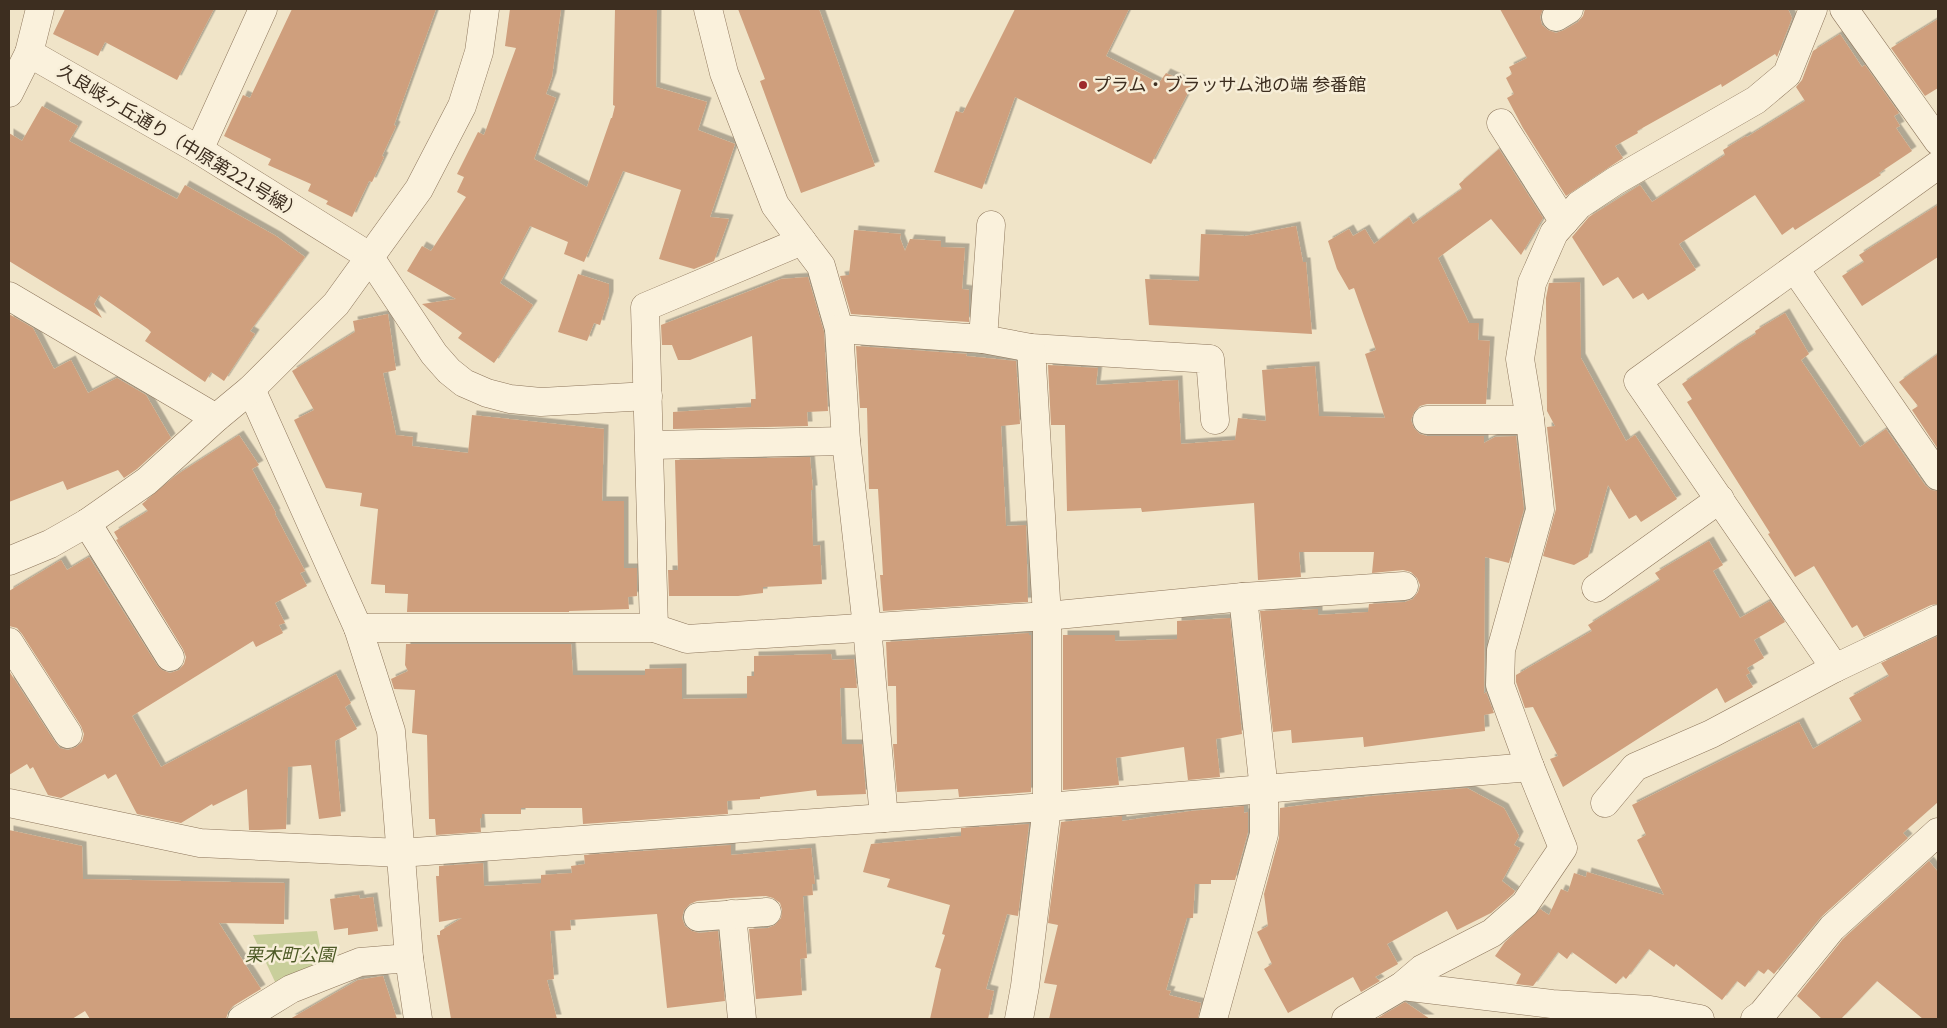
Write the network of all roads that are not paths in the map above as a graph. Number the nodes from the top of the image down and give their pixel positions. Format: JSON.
{"nodes":[{"id":1,"x":40,"y":9,"type":"edge"},
{"id":2,"x":263,"y":9,"type":"edge"},
{"id":3,"x":485,"y":9,"type":"edge"},
{"id":4,"x":708,"y":9,"type":"edge"},
{"id":5,"x":1813,"y":9,"type":"edge"},
{"id":6,"x":1844,"y":9,"type":"edge"},
{"id":7,"x":29,"y":53,"type":"junction"},
{"id":8,"x":9,"y":93,"type":"edge"},
{"id":9,"x":1501,"y":123,"type":"dead end"},
{"id":10,"x":1938,"y":141,"type":"edge"},
{"id":11,"x":199,"y":150,"type":"junction"},
{"id":12,"x":1938,"y":165,"type":"edge"},
{"id":13,"x":1564,"y":222,"type":"junction"},
{"id":14,"x":991,"y":225,"type":"dead end"},
{"id":15,"x":802,"y":241,"type":"junction"},
{"id":16,"x":369,"y":256,"type":"junction"},
{"id":17,"x":1795,"y":269,"type":"junction"},
{"id":18,"x":9,"y":296,"type":"edge"},
{"id":19,"x":840,"y":329,"type":"junction"},
{"id":20,"x":983,"y":339,"type":"junction"},
{"id":21,"x":1031,"y":348,"type":"junction"},
{"id":22,"x":251,"y":389,"type":"junction"},
{"id":23,"x":648,"y":396,"type":"junction"},
{"id":24,"x":216,"y":418,"type":"junction"},
{"id":25,"x":1215,"y":420,"type":"dead end"},
{"id":26,"x":1427,"y":420,"type":"dead end"},
{"id":27,"x":1530,"y":420,"type":"junction"},
{"id":28,"x":846,"y":440,"type":"junction"},
{"id":29,"x":650,"y":445,"type":"junction"},
{"id":30,"x":1938,"y":476,"type":"edge"},
{"id":31,"x":1720,"y":499,"type":"junction"},
{"id":32,"x":87,"y":523,"type":"junction"},
{"id":33,"x":9,"y":561,"type":"edge"},
{"id":34,"x":1404,"y":586,"type":"dead end"},
{"id":35,"x":1596,"y":588,"type":"dead end"},
{"id":36,"x":1243,"y":597,"type":"junction"},
{"id":37,"x":1047,"y":616,"type":"junction"},
{"id":38,"x":1938,"y":618,"type":"edge"},
{"id":39,"x":866,"y":627,"type":"junction"},
{"id":40,"x":358,"y":628,"type":"junction"},
{"id":41,"x":654,"y":628,"type":"junction"},
{"id":42,"x":1528,"y":632,"type":"dead end"},
{"id":43,"x":9,"y":642,"type":"edge"},
{"id":44,"x":1501,"y":650,"type":"junction"},
{"id":45,"x":170,"y":657,"type":"dead end"},
{"id":46,"x":1835,"y":668,"type":"junction"},
{"id":47,"x":68,"y":734,"type":"dead end"},
{"id":48,"x":1530,"y":767,"type":"junction"},
{"id":49,"x":1264,"y":790,"type":"junction"},
{"id":50,"x":9,"y":803,"type":"edge"},
{"id":51,"x":1605,"y":803,"type":"dead end"},
{"id":52,"x":1047,"y":808,"type":"junction"},
{"id":53,"x":884,"y":818,"type":"junction"},
{"id":54,"x":1938,"y":832,"type":"edge"},
{"id":55,"x":400,"y":853,"type":"junction"},
{"id":56,"x":767,"y":912,"type":"dead end"},
{"id":57,"x":732,"y":914,"type":"junction"},
{"id":58,"x":698,"y":916,"type":"dead end"},
{"id":59,"x":409,"y":958,"type":"junction"},
{"id":60,"x":1402,"y":986,"type":"junction"},
{"id":61,"x":1546,"y":1012,"type":"edge"},
{"id":62,"x":1762,"y":1018,"type":"edge"},
{"id":63,"x":242,"y":1019,"type":"edge"},
{"id":64,"x":418,"y":1019,"type":"edge"},
{"id":65,"x":742,"y":1019,"type":"edge"},
{"id":66,"x":1019,"y":1019,"type":"edge"},
{"id":67,"x":1213,"y":1019,"type":"edge"},
{"id":68,"x":1346,"y":1019,"type":"edge"},
{"id":69,"x":1700,"y":1019,"type":"edge"}],
"edges":[{"from":1,"to":7,"type":"street"},
{"from":2,"to":11,"type":"street"},
{"from":3,"to":16,"type":"street"},
{"from":4,"to":15,"type":"street"},
{"from":5,"to":13,"type":"street"},
{"from":6,"to":10,"type":"street"},
{"from":7,"to":8,"type":"street"},
{"from":7,"to":11,"type":"street","name":"久良岐ヶ丘通り（中原第221号線）"},
{"from":9,"to":13,"type":"street"},
{"from":11,"to":16,"type":"street","name":"久良岐ヶ丘通り（中原第221号線）"},
{"from":12,"to":17,"type":"street"},
{"from":13,"to":27,"type":"street"},
{"from":14,"to":20,"type":"street"},
{"from":15,"to":19,"type":"street"},
{"from":15,"to":23,"type":"street"},
{"from":16,"to":22,"type":"street"},
{"from":16,"to":23,"type":"street"},
{"from":17,"to":30,"type":"street"},
{"from":17,"to":31,"type":"street"},
{"from":18,"to":24,"type":"street"},
{"from":19,"to":20,"type":"street"},
{"from":19,"to":28,"type":"street"},
{"from":20,"to":21,"type":"street"},
{"from":21,"to":25,"type":"street"},
{"from":21,"to":37,"type":"street"},
{"from":22,"to":24,"type":"street"},
{"from":22,"to":40,"type":"street"},
{"from":23,"to":29,"type":"street"},
{"from":24,"to":32,"type":"street"},
{"from":26,"to":27,"type":"street"},
{"from":27,"to":44,"type":"street"},
{"from":28,"to":29,"type":"street"},
{"from":28,"to":39,"type":"street"},
{"from":29,"to":41,"type":"street"},
{"from":31,"to":35,"type":"street"},
{"from":31,"to":46,"type":"street"},
{"from":32,"to":33,"type":"street"},
{"from":32,"to":45,"type":"street"},
{"from":34,"to":36,"type":"street"},
{"from":36,"to":37,"type":"street"},
{"from":36,"to":49,"type":"street"},
{"from":37,"to":39,"type":"street"},
{"from":37,"to":52,"type":"street"},
{"from":38,"to":46,"type":"street"},
{"from":39,"to":41,"type":"street"},
{"from":39,"to":53,"type":"street"},
{"from":40,"to":41,"type":"street"},
{"from":40,"to":55,"type":"street"},
{"from":42,"to":44,"type":"street"},
{"from":43,"to":47,"type":"street"},
{"from":44,"to":48,"type":"street"},
{"from":46,"to":51,"type":"street"},
{"from":48,"to":49,"type":"street"},
{"from":48,"to":60,"type":"street"},
{"from":49,"to":52,"type":"street"},
{"from":49,"to":67,"type":"street"},
{"from":50,"to":55,"type":"street"},
{"from":52,"to":53,"type":"street"},
{"from":52,"to":66,"type":"street"},
{"from":53,"to":55,"type":"street"},
{"from":54,"to":62,"type":"street"},
{"from":55,"to":59,"type":"street"},
{"from":56,"to":57,"type":"street"},
{"from":57,"to":58,"type":"street"},
{"from":57,"to":65,"type":"street"},
{"from":59,"to":63,"type":"street"},
{"from":59,"to":64,"type":"street"},
{"from":60,"to":61,"type":"street"},
{"from":60,"to":68,"type":"street"},
{"from":61,"to":69,"type":"street"}]}
